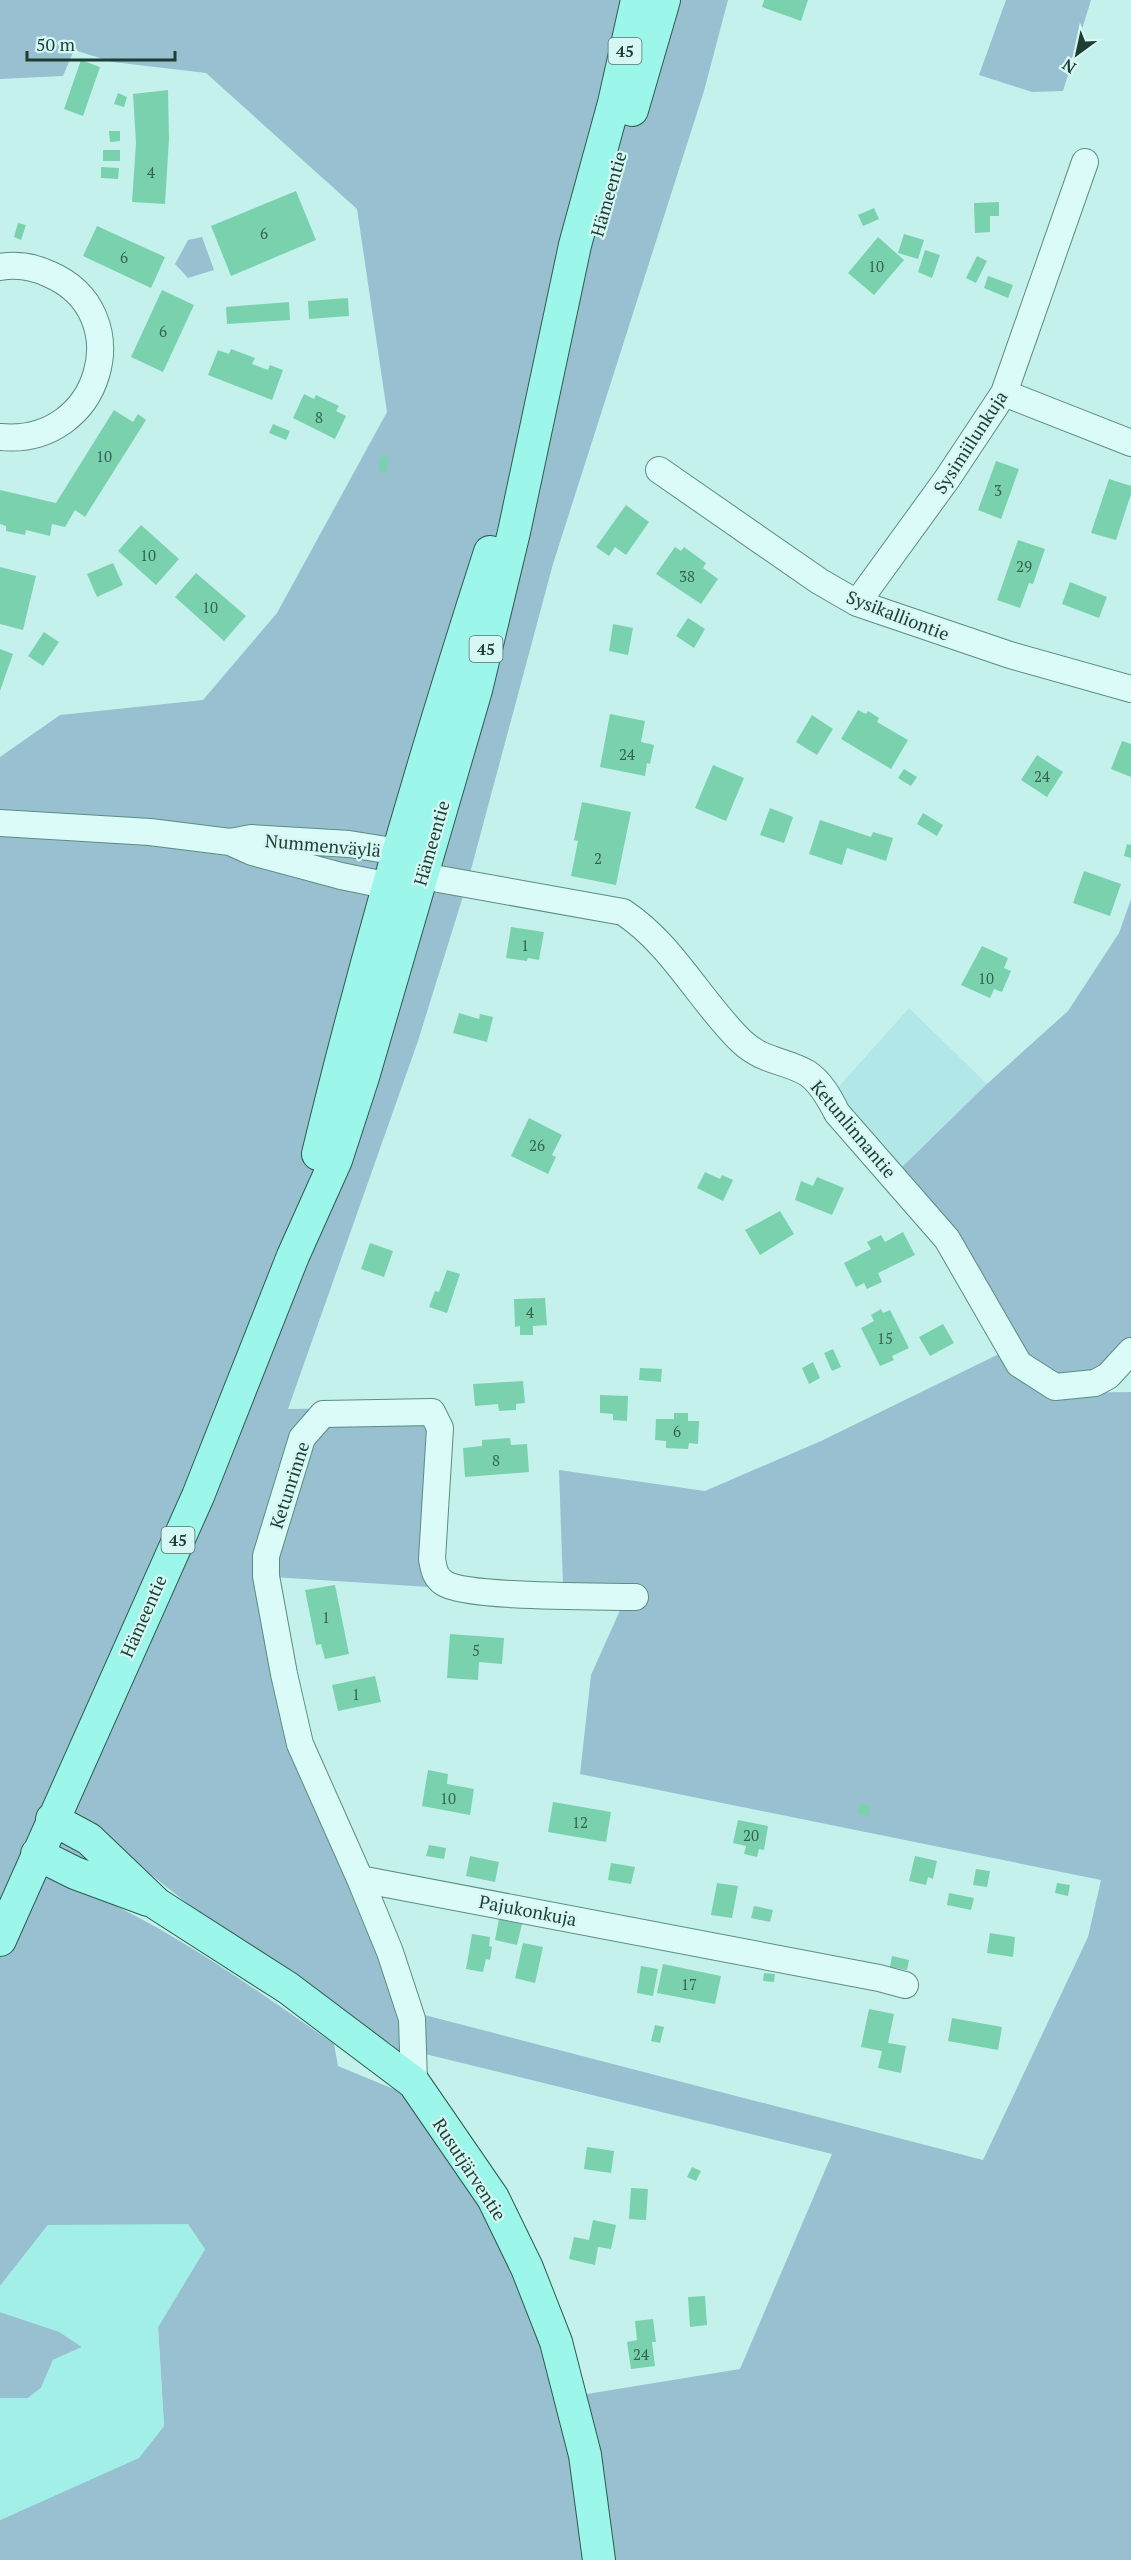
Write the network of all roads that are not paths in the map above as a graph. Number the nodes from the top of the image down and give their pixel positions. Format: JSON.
{"nodes":[{"id":1,"x":637,"y":0,"type":"edge"},
{"id":2,"x":664,"y":0,"type":"edge"},
{"id":3,"x":1085,"y":162,"type":"dead end"},
{"id":4,"x":0,"y":267,"type":"edge"},
{"id":5,"x":546,"y":386,"type":"junction"},
{"id":6,"x":1004,"y":393,"type":"junction"},
{"id":7,"x":538,"y":420,"type":"junction"},
{"id":8,"x":0,"y":437,"type":"edge"},
{"id":9,"x":1131,"y":443,"type":"edge"},
{"id":10,"x":659,"y":470,"type":"dead end"},
{"id":11,"x":857,"y":603,"type":"junction"},
{"id":12,"x":1131,"y":689,"type":"edge"},
{"id":13,"x":0,"y":823,"type":"edge"},
{"id":14,"x":230,"y":842,"type":"junction"},
{"id":15,"x":399,"y":852,"type":"junction"},
{"id":16,"x":422,"y":876,"type":"junction"},
{"id":17,"x":390,"y":886,"type":"junction"},
{"id":18,"x":293,"y":1256,"type":"junction"},
{"id":19,"x":1131,"y":1351,"type":"edge"},
{"id":20,"x":635,"y":1597,"type":"dead end"},
{"id":21,"x":52,"y":1820,"type":"junction"},
{"id":22,"x":37,"y":1854,"type":"junction"},
{"id":23,"x":360,"y":1878,"type":"junction"},
{"id":24,"x":157,"y":1904,"type":"junction"},
{"id":25,"x":0,"y":1940,"type":"edge"},
{"id":26,"x":905,"y":1985,"type":"dead end"},
{"id":27,"x":414,"y":2083,"type":"junction"},
{"id":28,"x":599,"y":2560,"type":"edge"}],
"edges":[{"from":1,"to":5,"type":"main road","name":"Hämeentie","number":"45"},
{"from":2,"to":5,"type":"main road","name":"Hämeentie","number":"45"},
{"from":3,"to":6,"type":"street","name":"Sysimiilunkuja"},
{"from":4,"to":8,"type":"street"},
{"from":5,"to":7,"type":"main road","name":"Hämeentie","number":"45"},
{"from":6,"to":9,"type":"street"},
{"from":6,"to":11,"type":"street","name":"Sysimiilunkuja"},
{"from":7,"to":15,"type":"main road","name":"Hämeentie","number":"45"},
{"from":7,"to":16,"type":"main road","name":"Hämeentie","number":"45"},
{"from":10,"to":11,"type":"street","name":"Sysikalliontie"},
{"from":11,"to":12,"type":"street","name":"Sysikalliontie"},
{"from":13,"to":14,"type":"street","name":"Nummenväylä"},
{"from":14,"to":15,"type":"street","name":"Nummenväylä"},
{"from":14,"to":17,"type":"street","name":"Nummenväylä"},
{"from":15,"to":16,"type":"street","name":"Nummenväylä"},
{"from":15,"to":17,"type":"main road","name":"Hämeentie","number":"45"},
{"from":16,"to":17,"type":"street","name":"Nummenväylä"},
{"from":16,"to":18,"type":"main road","name":"Hämeentie","number":"45"},
{"from":16,"to":19,"type":"street","name":"Ketunlinnantie"},
{"from":17,"to":18,"type":"main road","name":"Hämeentie","number":"45"},
{"from":18,"to":21,"type":"main road","name":"Hämeentie","number":"45"},
{"from":20,"to":23,"type":"street","name":"Ketunrinne"},
{"from":21,"to":22,"type":"main road","name":"Hämeentie","number":"45"},
{"from":21,"to":24,"type":"main road","name":"Rusutjärventie"},
{"from":22,"to":24,"type":"main road","name":"Rusutjärventie"},
{"from":22,"to":25,"type":"main road","name":"Hämeentie","number":"45"},
{"from":23,"to":26,"type":"street","name":"Pajukonkuja"},
{"from":23,"to":27,"type":"street"},
{"from":24,"to":27,"type":"main road","name":"Rusutjärventie"},
{"from":27,"to":28,"type":"main road","name":"Rusutjärventie"}]}
